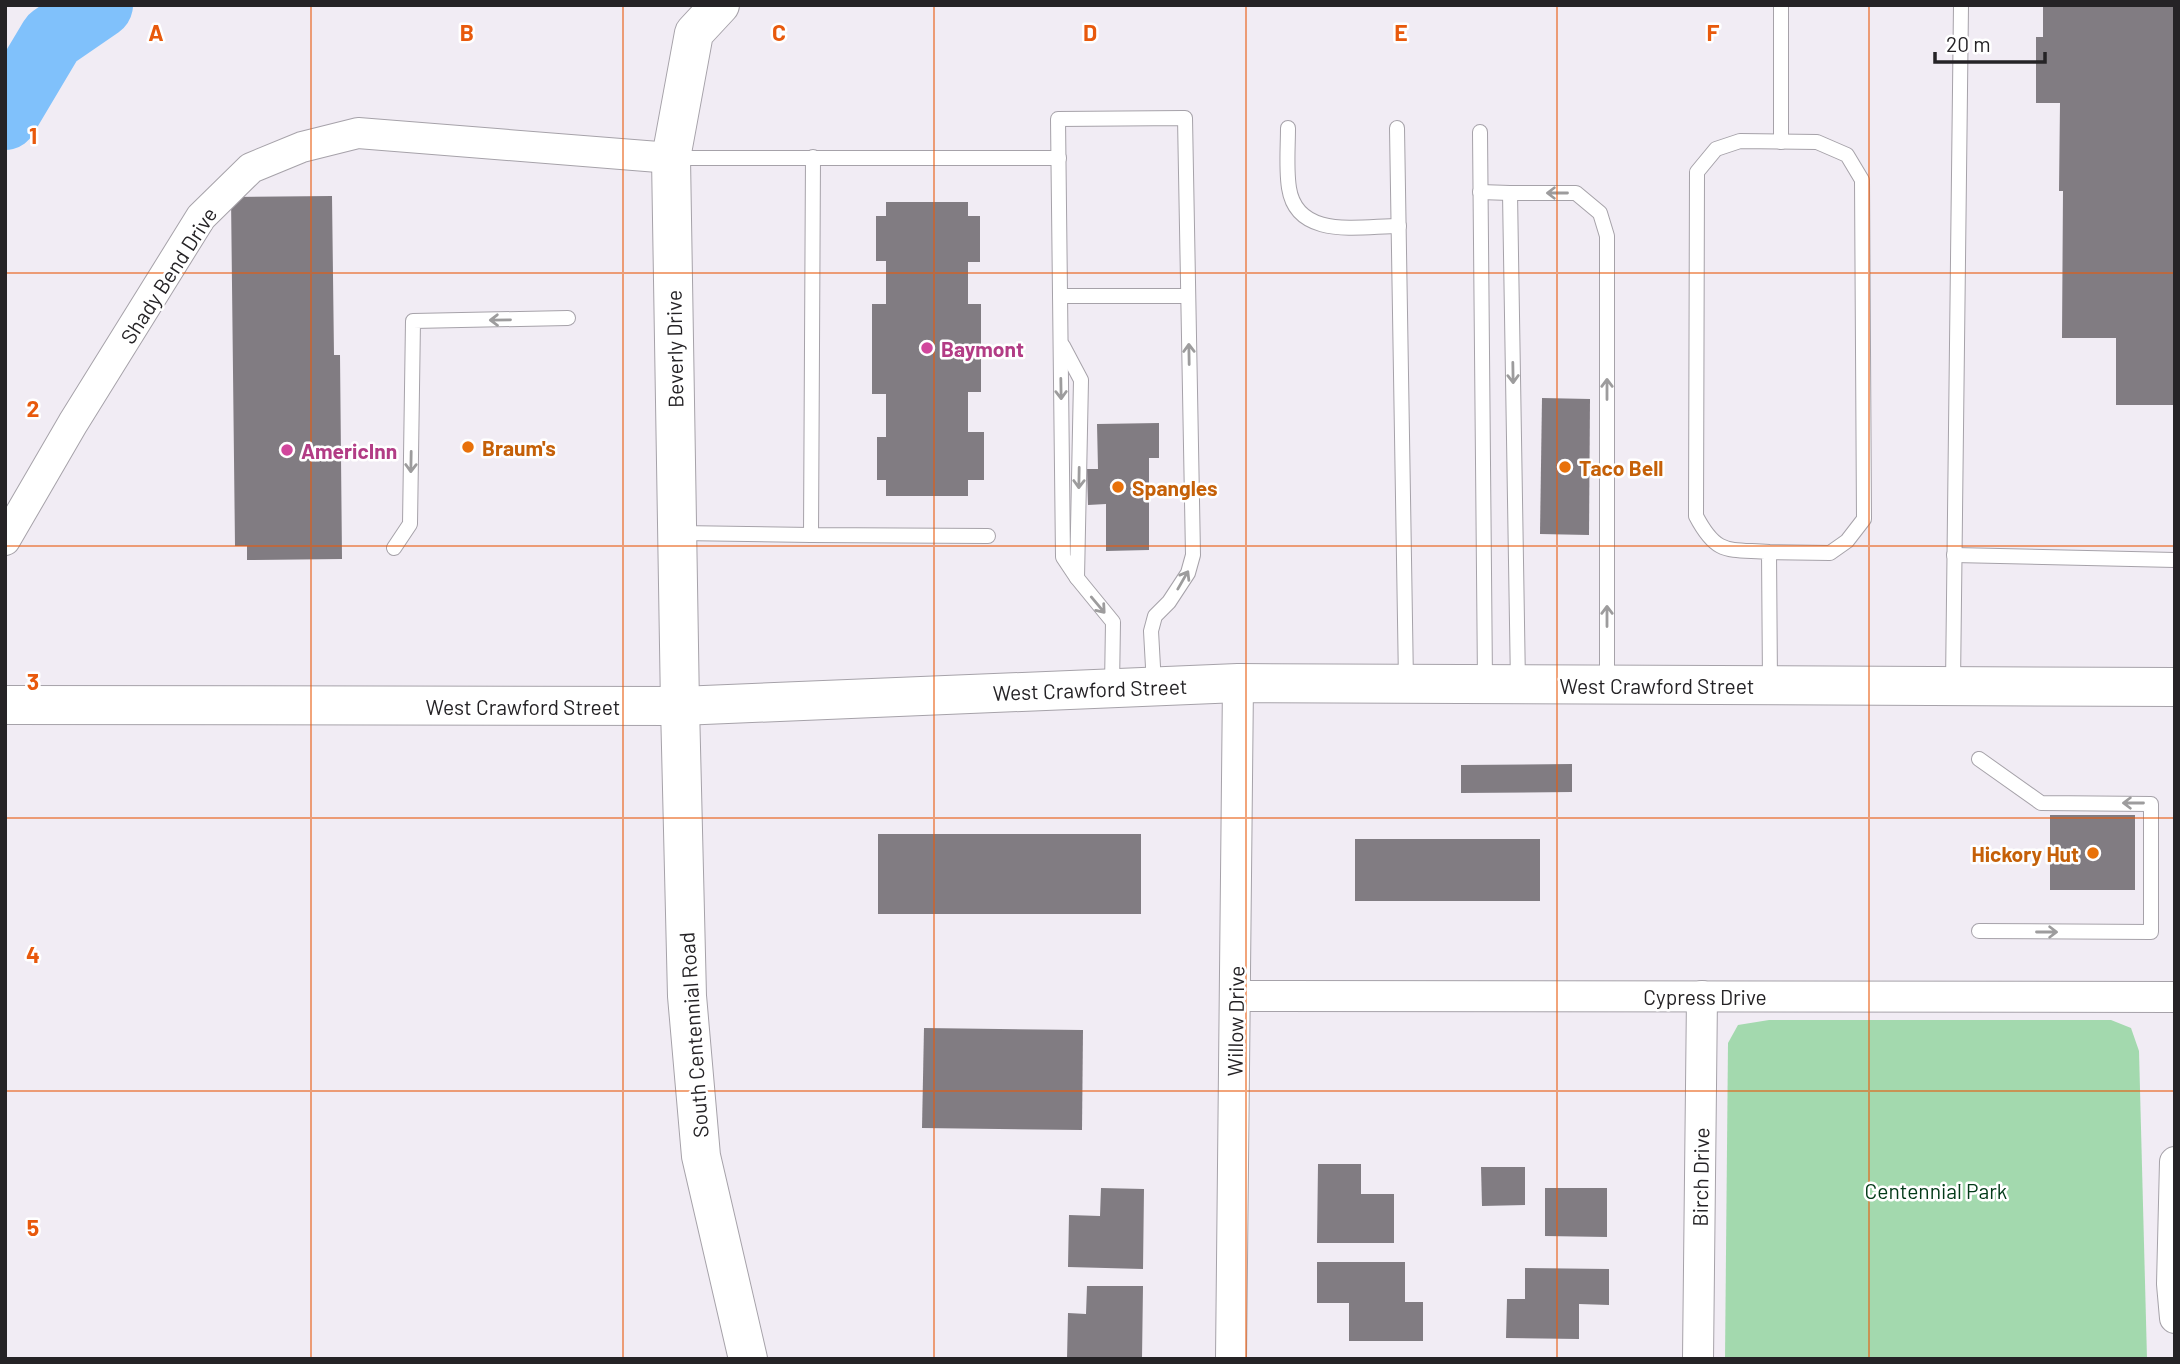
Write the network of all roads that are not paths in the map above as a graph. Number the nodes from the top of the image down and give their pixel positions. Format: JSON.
{"nodes":[{"id":1,"x":720,"y":5,"type":"edge"},
{"id":2,"x":1781,"y":5,"type":"edge"},
{"id":3,"x":1961,"y":5,"type":"edge"},
{"id":4,"x":1288,"y":128,"type":"dead end"},
{"id":5,"x":1398,"y":128,"type":"dead end"},
{"id":6,"x":1480,"y":132,"type":"dead end"},
{"id":7,"x":1781,"y":142,"type":"junction"},
{"id":8,"x":813,"y":157,"type":"junction"},
{"id":9,"x":671,"y":158,"type":"junction"},
{"id":10,"x":1059,"y":158,"type":"junction"},
{"id":11,"x":1480,"y":192,"type":"junction"},
{"id":12,"x":1510,"y":192,"type":"junction"},
{"id":13,"x":1399,"y":226,"type":"junction"},
{"id":14,"x":1060,"y":296,"type":"junction"},
{"id":15,"x":1188,"y":296,"type":"junction"},
{"id":16,"x":568,"y":318,"type":"dead end"},
{"id":17,"x":677,"y":533,"type":"junction"},
{"id":18,"x":811,"y":535,"type":"junction"},
{"id":19,"x":988,"y":536,"type":"dead end"},
{"id":20,"x":5,"y":540,"type":"edge"},
{"id":21,"x":394,"y":548,"type":"dead end"},
{"id":22,"x":1769,"y":552,"type":"junction"},
{"id":23,"x":1954,"y":555,"type":"junction"},
{"id":24,"x":2175,"y":560,"type":"edge"},
{"id":25,"x":1238,"y":683,"type":"junction"},
{"id":26,"x":1406,"y":683,"type":"junction"},
{"id":27,"x":1502,"y":684,"type":"junction"},
{"id":28,"x":1608,"y":685,"type":"junction"},
{"id":29,"x":1770,"y":685,"type":"junction"},
{"id":30,"x":1112,"y":686,"type":"junction"},
{"id":31,"x":1154,"y":686,"type":"junction"},
{"id":32,"x":1953,"y":686,"type":"junction"},
{"id":33,"x":2175,"y":687,"type":"edge"},
{"id":34,"x":5,"y":705,"type":"edge"},
{"id":35,"x":680,"y":706,"type":"junction"},
{"id":36,"x":1979,"y":759,"type":"dead end"},
{"id":37,"x":1979,"y":931,"type":"dead end"},
{"id":38,"x":1236,"y":996,"type":"junction"},
{"id":39,"x":1703,"y":996,"type":"junction"},
{"id":40,"x":2175,"y":997,"type":"edge"},
{"id":41,"x":2175,"y":1163,"type":"edge"},
{"id":42,"x":2175,"y":1318,"type":"edge"},
{"id":43,"x":748,"y":1359,"type":"edge"},
{"id":44,"x":1231,"y":1359,"type":"edge"},
{"id":45,"x":1698,"y":1359,"type":"edge"}],
"edges":[{"from":1,"to":9,"type":"main road","name":"Beverly Drive"},
{"from":2,"to":7,"type":"lane"},
{"from":3,"to":23,"type":"lane"},
{"from":4,"to":13,"type":"lane"},
{"from":5,"to":13,"type":"lane"},
{"from":6,"to":11,"type":"lane"},
{"from":7,"to":22,"type":"lane"},
{"from":7,"to":22,"type":"lane"},
{"from":8,"to":9,"type":"lane"},
{"from":8,"to":10,"type":"lane"},
{"from":8,"to":18,"type":"lane"},
{"from":9,"to":17,"type":"main road","name":"Beverly Drive"},
{"from":9,"to":20,"type":"street","name":"Shady Bend Drive"},
{"from":10,"to":14,"type":"lane"},
{"from":10,"to":15,"type":"lane"},
{"from":11,"to":12,"type":"lane"},
{"from":11,"to":27,"type":"lane"},
{"from":12,"to":27,"type":"lane","one_way":true},
{"from":28,"to":12,"type":"lane","one_way":true},
{"from":13,"to":26,"type":"lane"},
{"from":14,"to":15,"type":"lane"},
{"from":14,"to":30,"type":"lane","one_way":true},
{"from":31,"to":15,"type":"lane","one_way":true},
{"from":16,"to":21,"type":"lane","one_way":true},
{"from":17,"to":18,"type":"lane"},
{"from":17,"to":35,"type":"main road","name":"Beverly Drive"},
{"from":18,"to":19,"type":"lane"},
{"from":22,"to":29,"type":"lane"},
{"from":23,"to":24,"type":"lane"},
{"from":23,"to":32,"type":"lane"},
{"from":25,"to":26,"type":"main road","name":"West Crawford Street"},
{"from":25,"to":31,"type":"main road","name":"West Crawford Street"},
{"from":25,"to":38,"type":"street","name":"Willow Drive"},
{"from":26,"to":27,"type":"main road","name":"West Crawford Street"},
{"from":27,"to":28,"type":"main road","name":"West Crawford Street"},
{"from":28,"to":29,"type":"main road","name":"West Crawford Street"},
{"from":29,"to":32,"type":"main road","name":"West Crawford Street"},
{"from":30,"to":31,"type":"main road","name":"West Crawford Street"},
{"from":30,"to":35,"type":"main road","name":"West Crawford Street"},
{"from":32,"to":33,"type":"main road","name":"West Crawford Street"},
{"from":34,"to":35,"type":"main road","name":"West Crawford Street"},
{"from":35,"to":43,"type":"main road","name":"South Centennial Road"},
{"from":37,"to":36,"type":"lane","one_way":true},
{"from":38,"to":39,"type":"street","name":"Cypress Drive"},
{"from":38,"to":44,"type":"street","name":"Willow Drive"},
{"from":39,"to":40,"type":"street","name":"Cypress Drive"},
{"from":39,"to":45,"type":"street","name":"Birch Drive"},
{"from":41,"to":42,"type":"street"}]}
